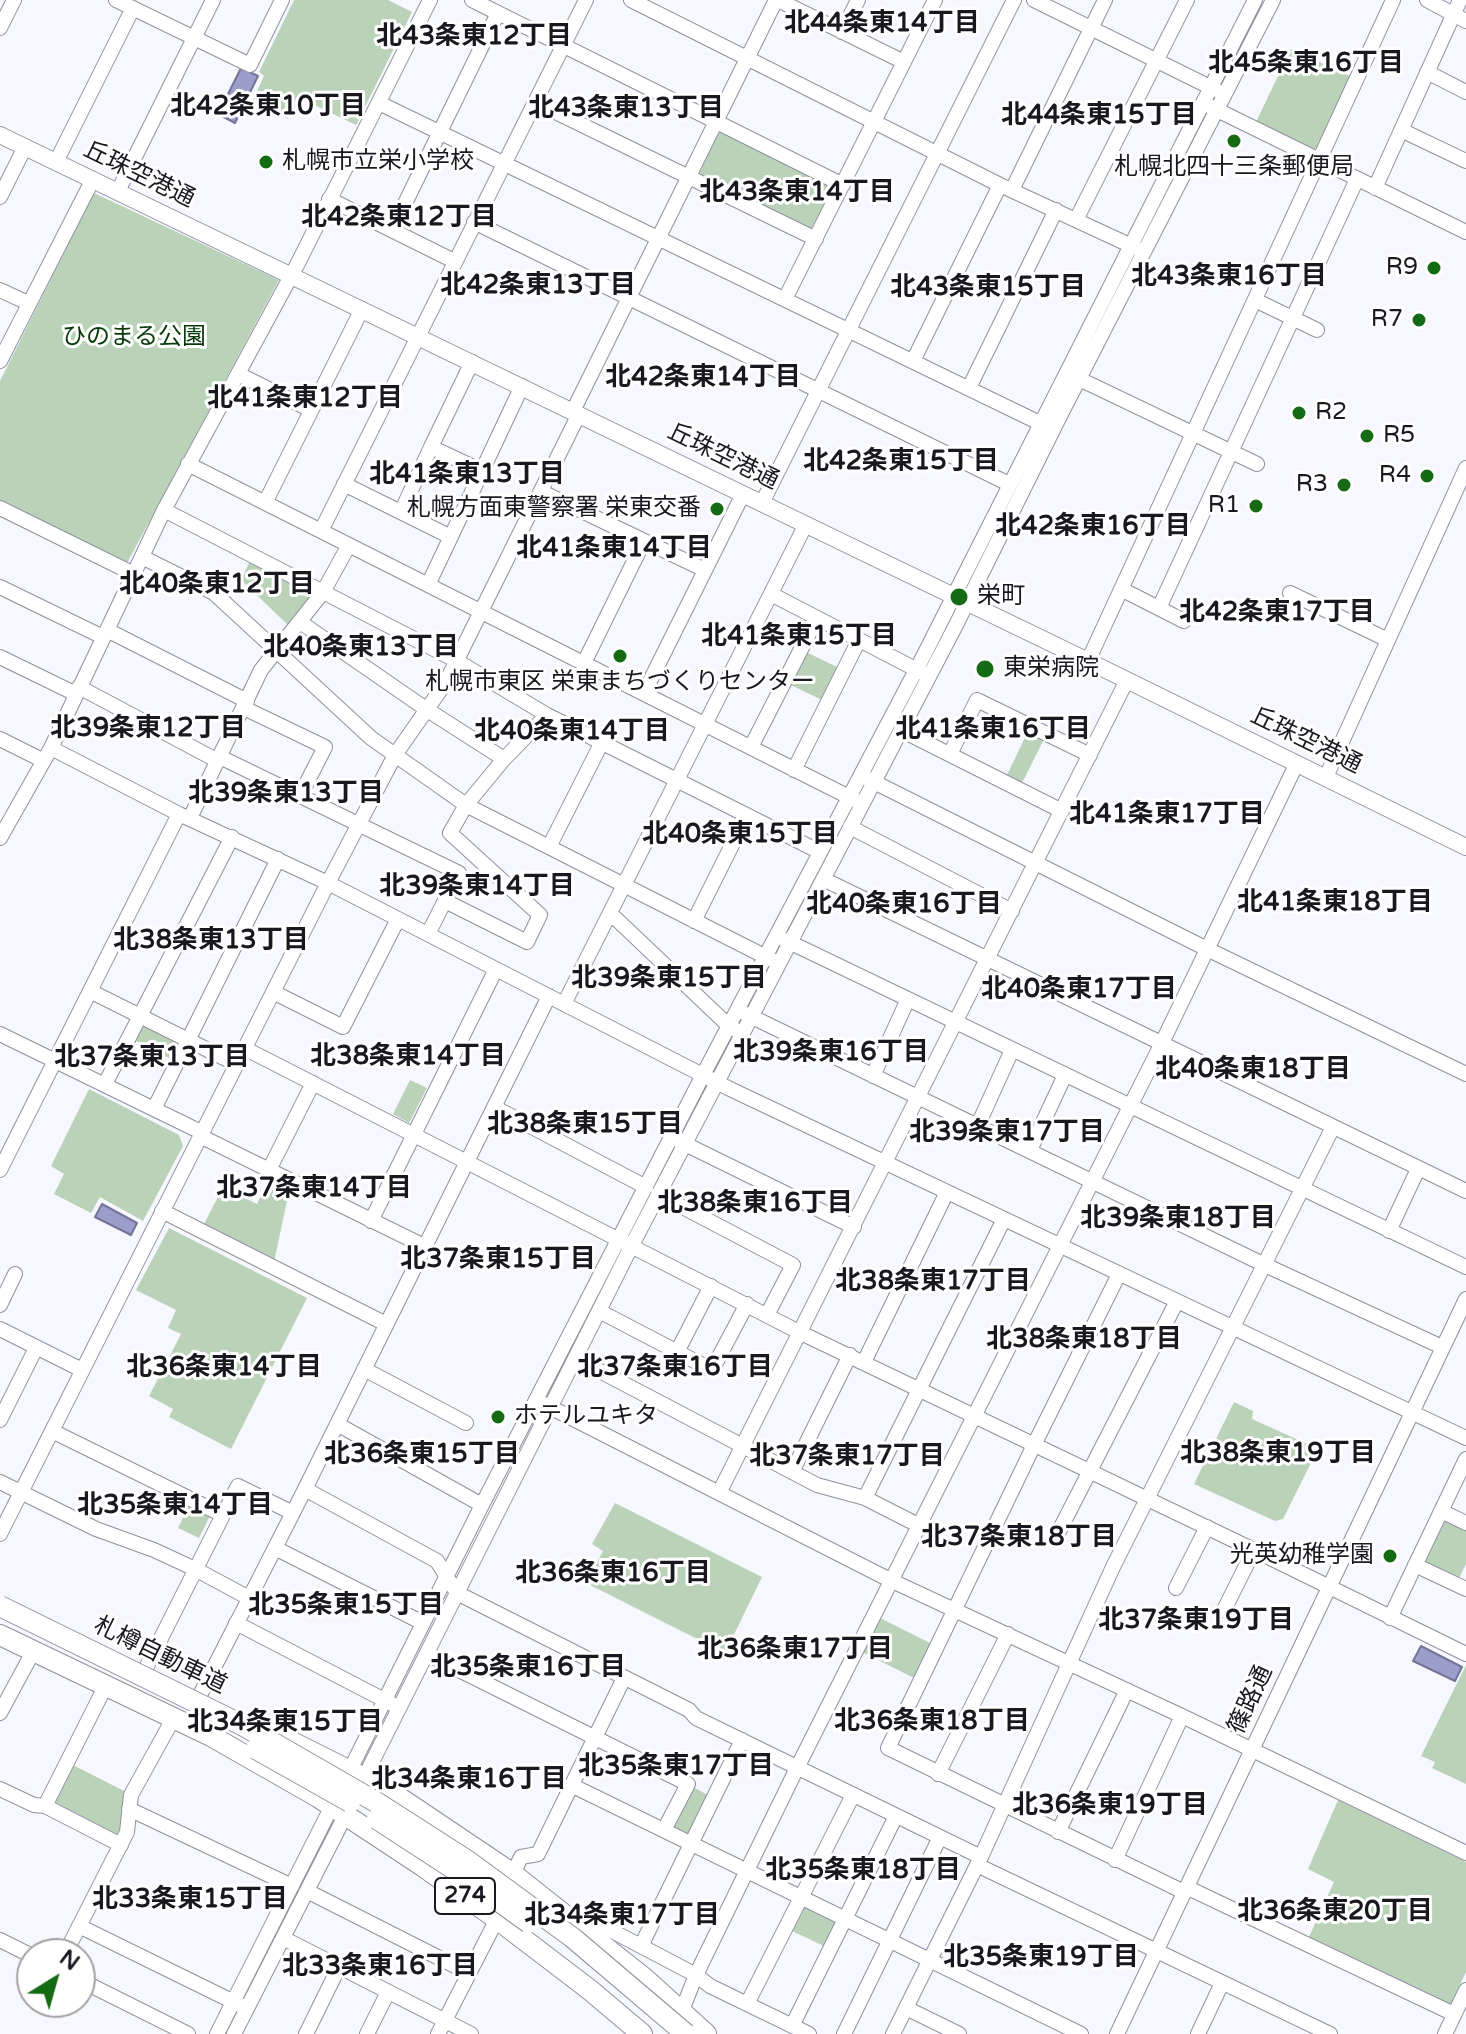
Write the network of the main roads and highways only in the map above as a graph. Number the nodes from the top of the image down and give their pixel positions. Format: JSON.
{"nodes":[{"id":1,"x":0,"y":135,"type":"edge"},
{"id":2,"x":1466,"y":847,"type":"edge"},
{"id":3,"x":0,"y":1598,"type":"edge"},
{"id":4,"x":0,"y":1606,"type":"edge"},
{"id":5,"x":0,"y":1621,"type":"edge"},
{"id":6,"x":0,"y":1635,"type":"edge"},
{"id":7,"x":642,"y":2034,"type":"edge"},
{"id":8,"x":666,"y":2034,"type":"edge"},
{"id":9,"x":686,"y":2034,"type":"edge"},
{"id":10,"x":706,"y":2034,"type":"edge"}],
"edges":[{"from":1,"to":2,"type":"main road","name":"丘珠空港通"},
{"from":3,"to":10,"type":"highway","number":"274"},
{"from":4,"to":9,"type":"highway","name":"札樽自動車道","bridge":true},
{"from":5,"to":8,"type":"highway","name":"札樽自動車道","bridge":true},
{"from":6,"to":7,"type":"highway","number":"274"}]}
